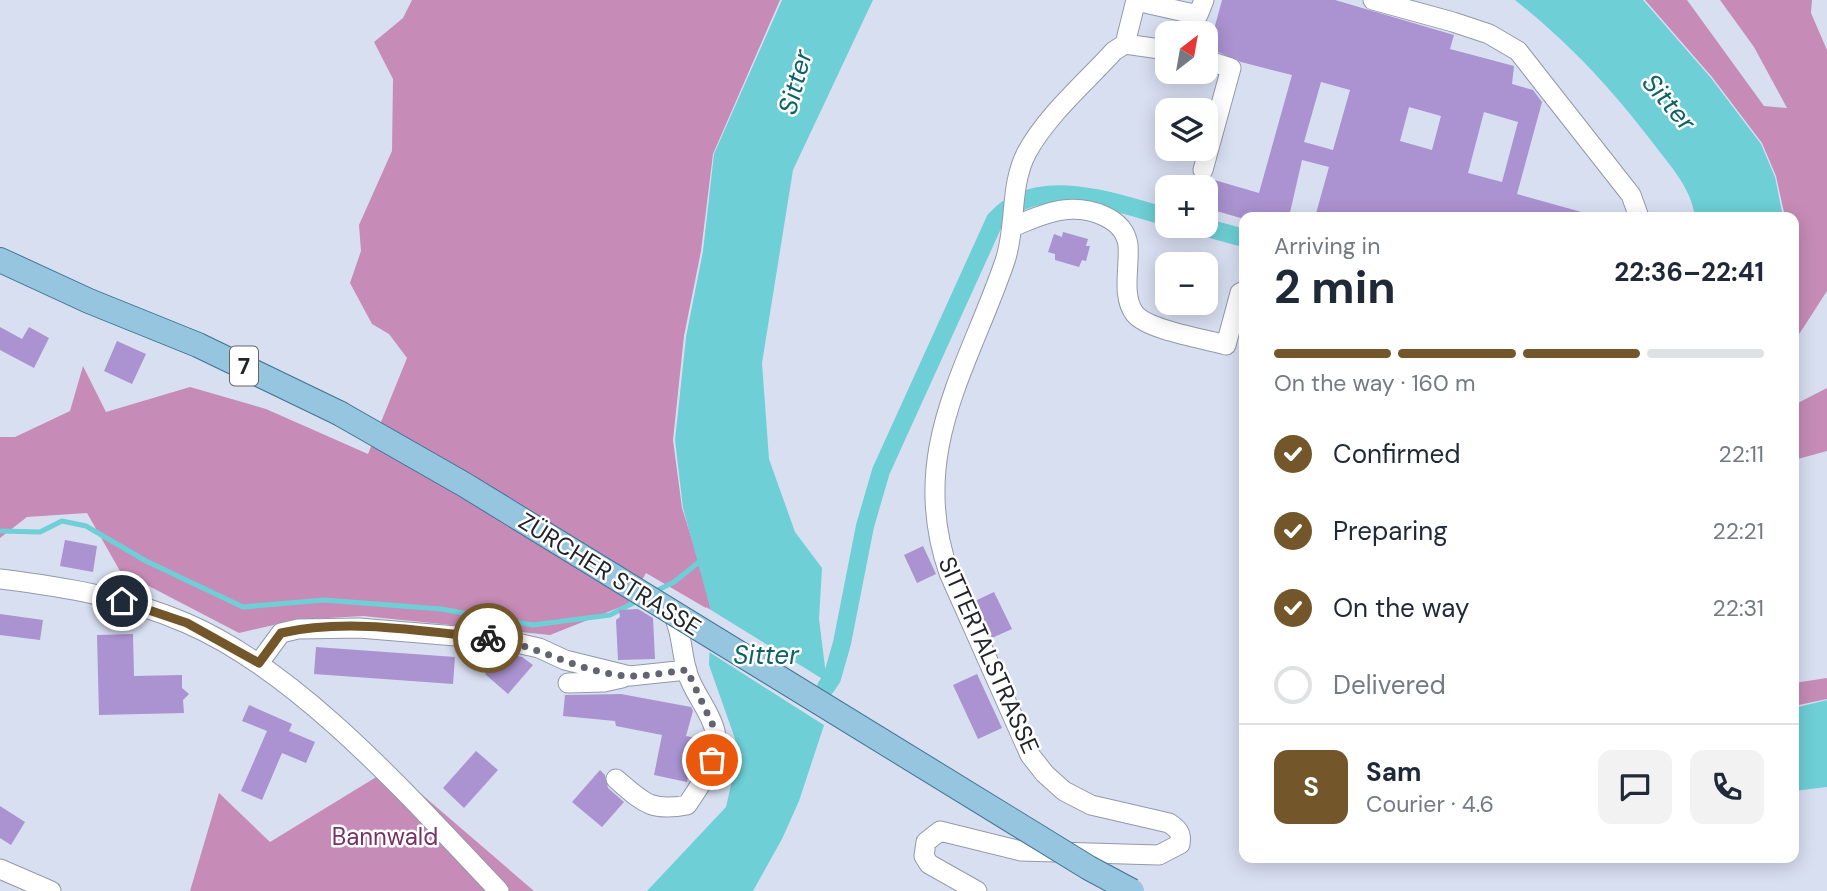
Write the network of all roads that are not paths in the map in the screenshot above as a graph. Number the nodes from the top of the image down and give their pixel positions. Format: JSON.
{"nodes":[{"id":1,"x":1136,"y":0,"type":"edge"},
{"id":2,"x":1373,"y":0,"type":"edge"},
{"id":3,"x":1198,"y":16,"type":"edge"},
{"id":4,"x":1125,"y":44,"type":"junction"},
{"id":5,"x":1155,"y":48,"type":"edge"},
{"id":6,"x":1218,"y":64,"type":"edge"},
{"id":7,"x":1203,"y":170,"type":"dead end"},
{"id":8,"x":1637,"y":212,"type":"edge"},
{"id":9,"x":1012,"y":222,"type":"junction"},
{"id":10,"x":0,"y":244,"type":"edge"},
{"id":11,"x":0,"y":260,"type":"edge"},
{"id":12,"x":1239,"y":297,"type":"edge"},
{"id":13,"x":148,"y":322,"type":"junction"},
{"id":14,"x":0,"y":579,"type":"edge"},
{"id":15,"x":664,"y":598,"type":"dead end"},
{"id":16,"x":259,"y":663,"type":"junction"},
{"id":17,"x":687,"y":670,"type":"junction"},
{"id":18,"x":630,"y":676,"type":"junction"},
{"id":19,"x":568,"y":683,"type":"dead end"},
{"id":20,"x":616,"y":779,"type":"dead end"},
{"id":21,"x":0,"y":869,"type":"edge"},
{"id":22,"x":51,"y":891,"type":"edge"},
{"id":23,"x":499,"y":891,"type":"edge"},
{"id":24,"x":977,"y":891,"type":"edge"},
{"id":25,"x":1132,"y":891,"type":"edge"}],
"edges":[{"from":1,"to":3,"type":"street"},
{"from":1,"to":4,"type":"street"},
{"from":2,"to":8,"type":"street"},
{"from":4,"to":5,"type":"street"},
{"from":4,"to":9,"type":"street","name":"SITTERTALSTRASSE"},
{"from":6,"to":7,"type":"street"},
{"from":9,"to":12,"type":"street"},
{"from":9,"to":24,"type":"street","name":"SITTERTALSTRASSE"},
{"from":10,"to":13,"type":"main road","name":"ZÜRCHER STRASSE","number":"7"},
{"from":11,"to":13,"type":"main road","name":"ZÜRCHER STRASSE","number":"7"},
{"from":13,"to":25,"type":"main road","name":"ZÜRCHER STRASSE","number":"7","bridge":true},
{"from":14,"to":16,"type":"street"},
{"from":15,"to":17,"type":"street"},
{"from":16,"to":18,"type":"street"},
{"from":16,"to":23,"type":"street"},
{"from":17,"to":18,"type":"street"},
{"from":17,"to":20,"type":"street"},
{"from":18,"to":19,"type":"street"},
{"from":21,"to":22,"type":"street"}]}
